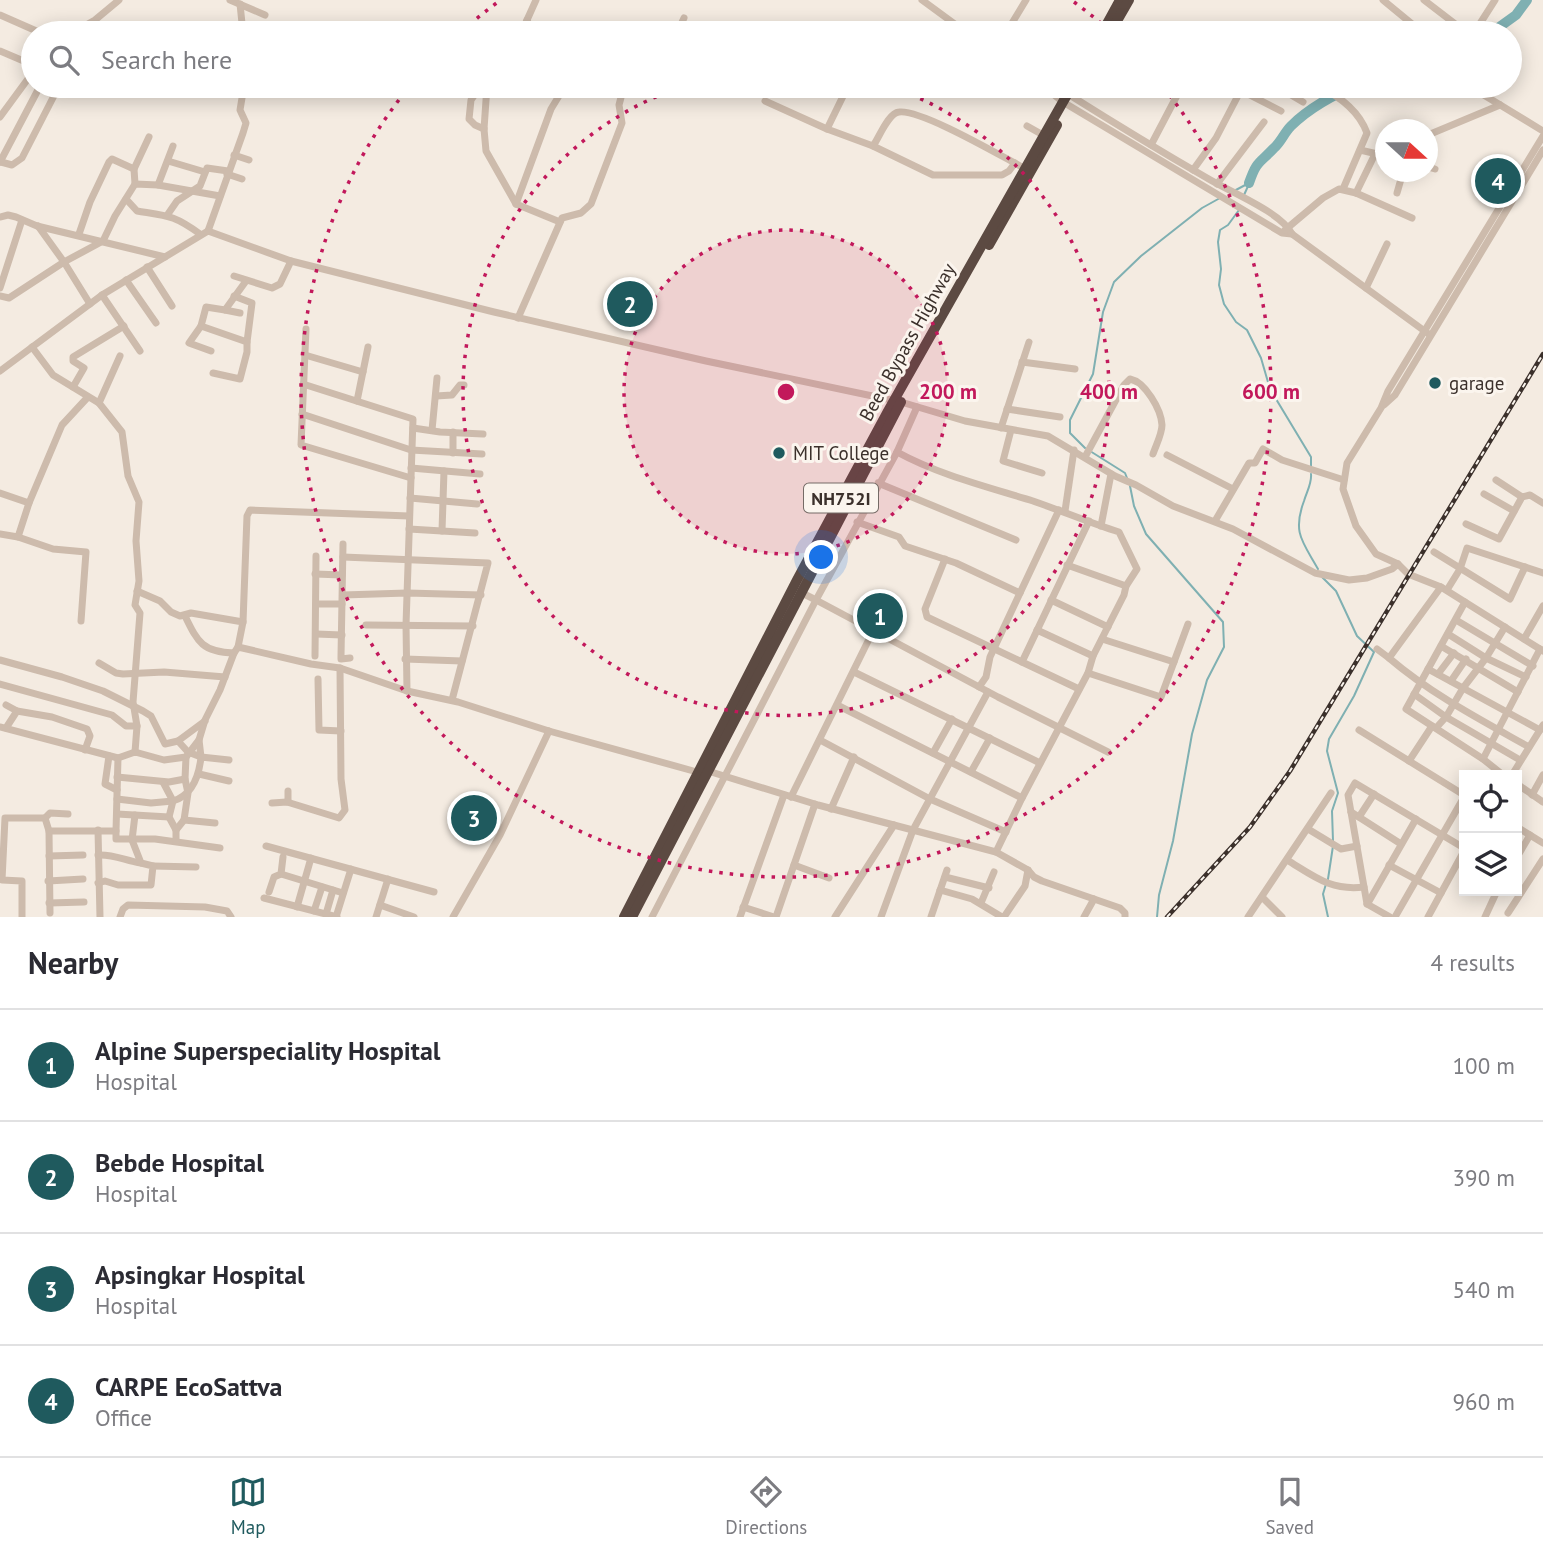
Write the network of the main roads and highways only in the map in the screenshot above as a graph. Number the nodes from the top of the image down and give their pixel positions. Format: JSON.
{"nodes":[{"id":1,"x":1129,"y":0,"type":"edge"},
{"id":2,"x":1116,"y":2,"type":"edge"},
{"id":3,"x":1107,"y":21,"type":"edge"},
{"id":4,"x":1117,"y":21,"type":"edge"},
{"id":5,"x":1066,"y":98,"type":"edge"},
{"id":6,"x":1066,"y":98,"type":"edge"},
{"id":7,"x":897,"y":402,"type":"junction"},
{"id":8,"x":703,"y":771,"type":"junction"},
{"id":9,"x":624,"y":917,"type":"edge"},
{"id":10,"x":632,"y":917,"type":"edge"}],
"edges":[{"from":1,"to":4,"type":"highway"},
{"from":2,"to":3,"type":"highway"},
{"from":5,"to":7,"type":"highway","name":"Beed Bypass Highway","number":"NH752I"},
{"from":6,"to":7,"type":"highway","name":"Beed Bypass Highway","number":"NH752I"},
{"from":7,"to":8,"type":"highway","name":"Beed Bypass Highway","number":"NH752I"},
{"from":8,"to":9,"type":"highway","name":"Beed Bypass Highway","number":"NH752I"},
{"from":8,"to":10,"type":"highway","name":"Beed Bypass Highway","number":"NH752I"}]}
